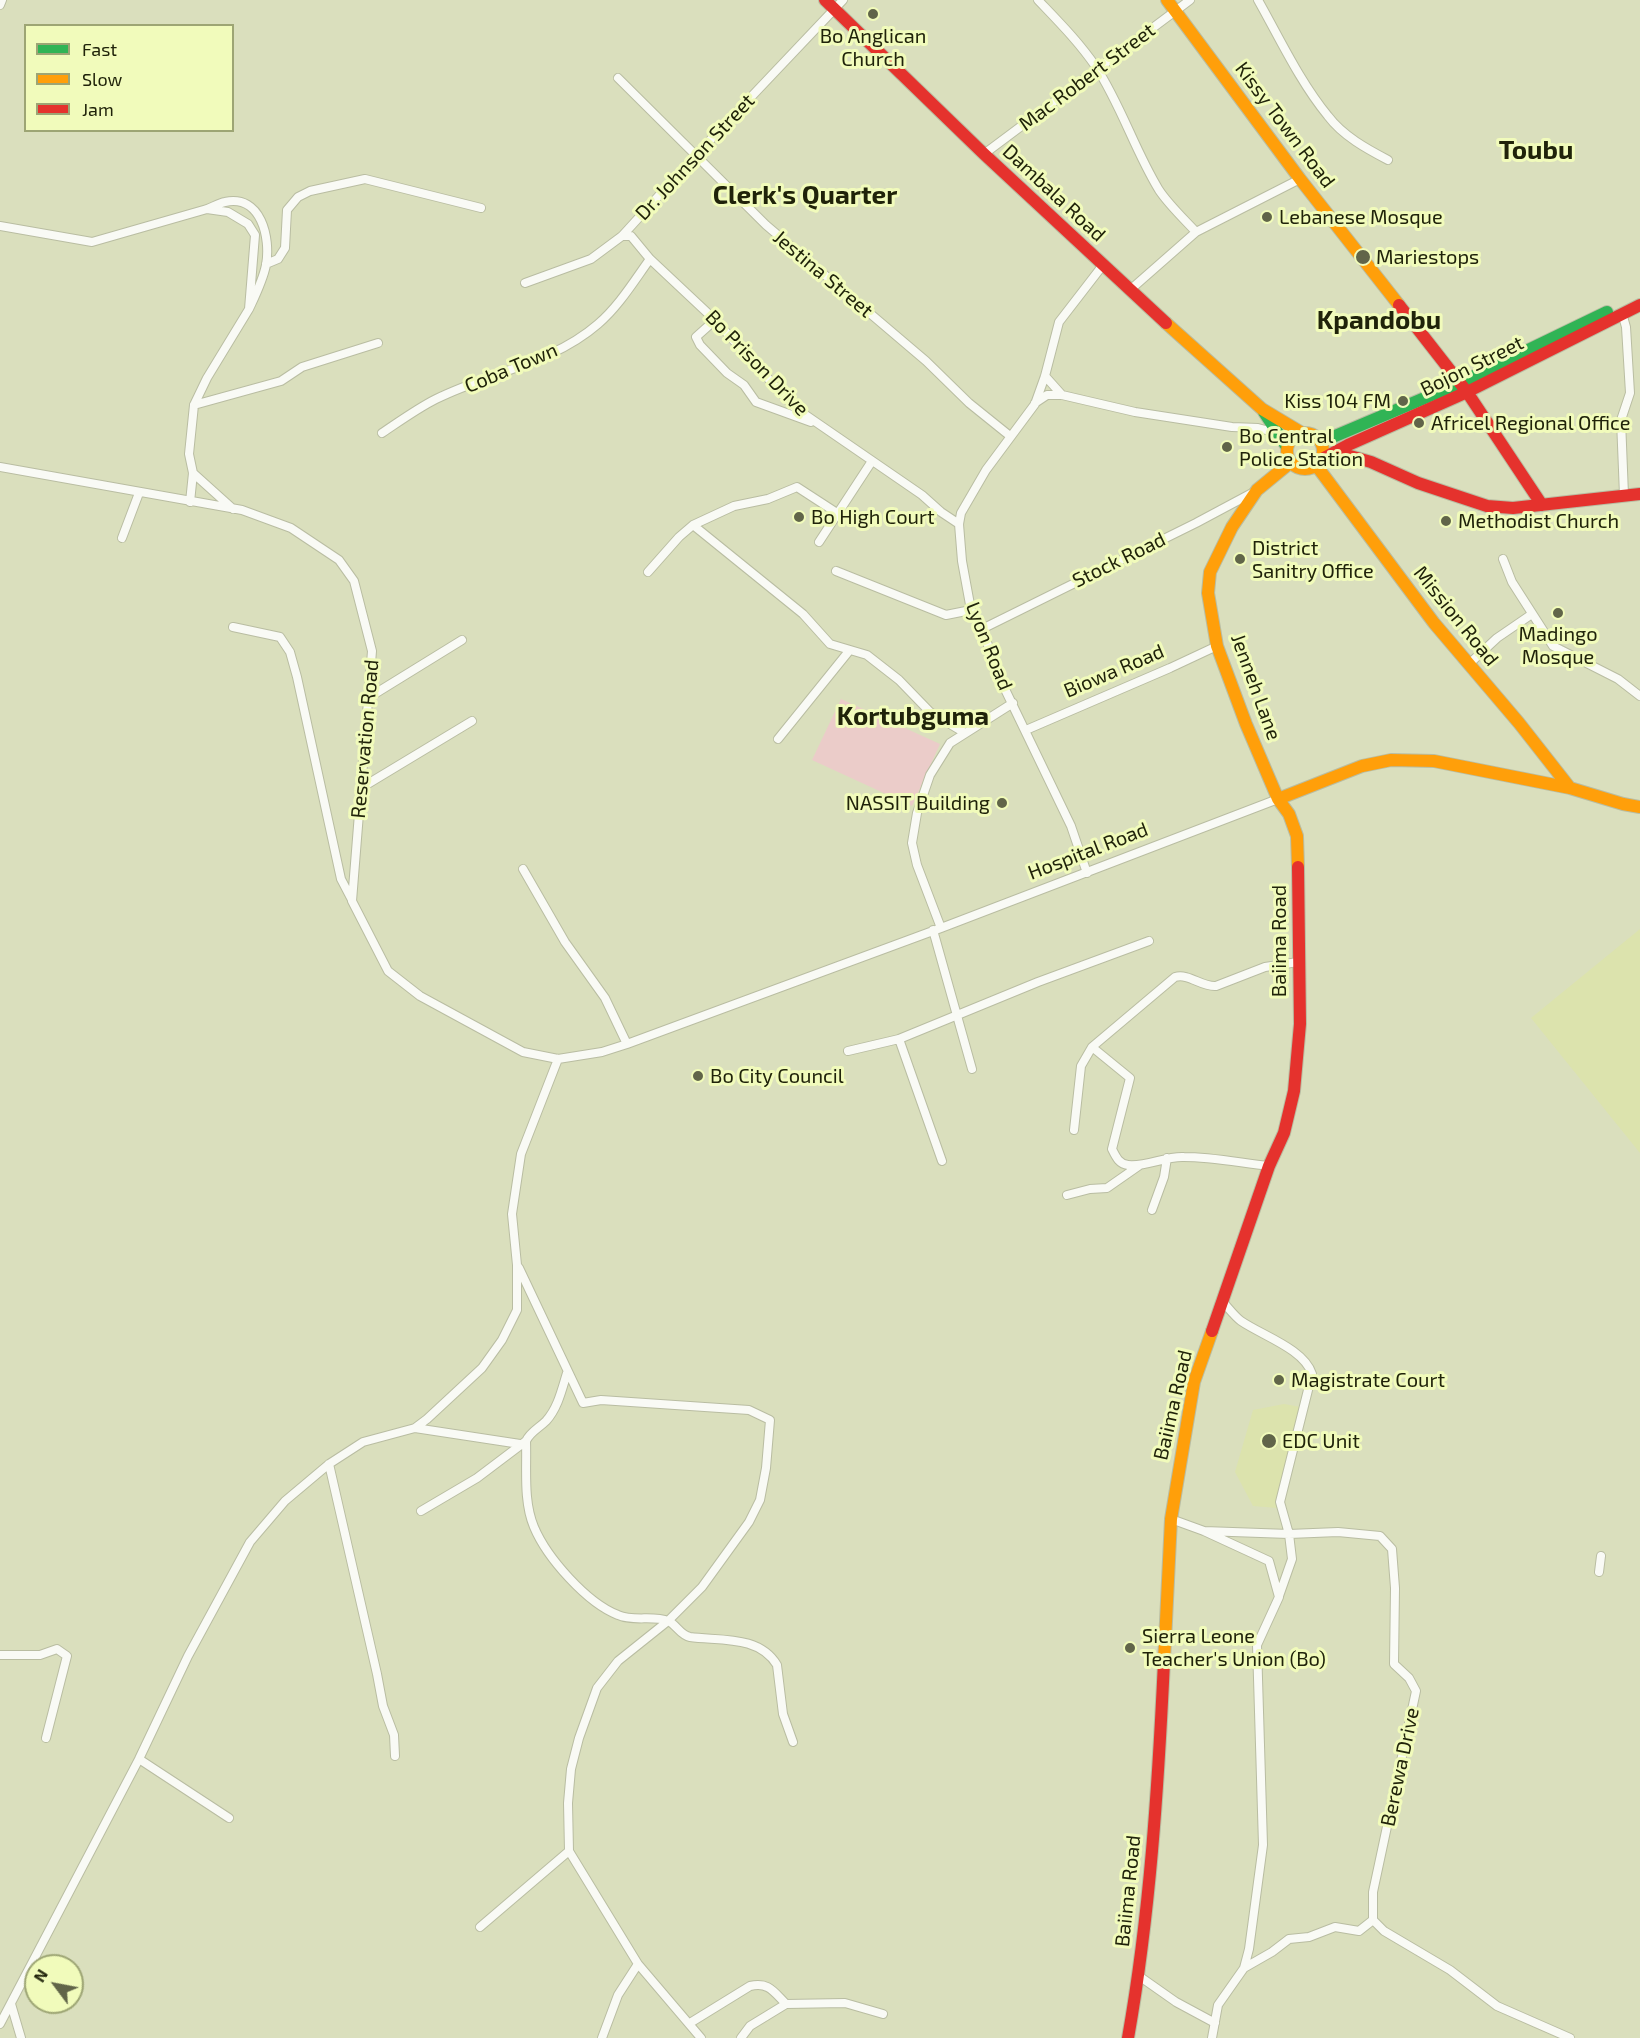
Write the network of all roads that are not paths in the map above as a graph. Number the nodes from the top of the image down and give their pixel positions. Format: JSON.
{"nodes":[{"id":1,"x":2,"y":0,"type":"edge"},
{"id":2,"x":843,"y":0,"type":"edge"},
{"id":3,"x":1038,"y":0,"type":"edge"},
{"id":4,"x":1167,"y":0,"type":"edge"},
{"id":5,"x":1190,"y":0,"type":"edge"},
{"id":6,"x":1258,"y":0,"type":"edge"},
{"id":7,"x":0,"y":5,"type":"edge"},
{"id":8,"x":830,"y":5,"type":"edge"},
{"id":9,"x":1175,"y":11,"type":"junction"},
{"id":10,"x":1097,"y":68,"type":"junction"},
{"id":11,"x":618,"y":78,"type":"dead end"},
{"id":12,"x":697,"y":154,"type":"junction"},
{"id":13,"x":984,"y":154,"type":"junction"},
{"id":14,"x":1388,"y":160,"type":"dead end"},
{"id":15,"x":1300,"y":179,"type":"junction"},
{"id":16,"x":481,"y":208,"type":"dead end"},
{"id":17,"x":207,"y":209,"type":"junction"},
{"id":18,"x":0,"y":226,"type":"edge"},
{"id":19,"x":1196,"y":232,"type":"junction"},
{"id":20,"x":622,"y":236,"type":"junction"},
{"id":21,"x":650,"y":259,"type":"junction"},
{"id":22,"x":266,"y":264,"type":"junction"},
{"id":23,"x":1103,"y":265,"type":"junction"},
{"id":24,"x":525,"y":283,"type":"dead end"},
{"id":25,"x":1130,"y":290,"type":"junction"},
{"id":26,"x":1640,"y":296,"type":"edge"},
{"id":27,"x":1640,"y":305,"type":"edge"},
{"id":28,"x":249,"y":309,"type":"junction"},
{"id":29,"x":1622,"y":313,"type":"junction"},
{"id":30,"x":715,"y":320,"type":"junction"},
{"id":31,"x":378,"y":343,"type":"dead end"},
{"id":32,"x":1045,"y":376,"type":"junction"},
{"id":33,"x":1464,"y":388,"type":"junction"},
{"id":34,"x":1062,"y":395,"type":"junction"},
{"id":35,"x":1035,"y":404,"type":"junction"},
{"id":36,"x":194,"y":405,"type":"junction"},
{"id":37,"x":1262,"y":409,"type":"junction"},
{"id":38,"x":820,"y":425,"type":"junction"},
{"id":39,"x":382,"y":433,"type":"dead end"},
{"id":40,"x":1277,"y":433,"type":"junction"},
{"id":41,"x":1302,"y":433,"type":"junction"},
{"id":42,"x":1010,"y":436,"type":"junction"},
{"id":43,"x":1326,"y":441,"type":"junction"},
{"id":44,"x":1348,"y":445,"type":"junction"},
{"id":45,"x":1287,"y":447,"type":"junction"},
{"id":46,"x":1336,"y":452,"type":"junction"},
{"id":47,"x":872,"y":461,"type":"junction"},
{"id":48,"x":1291,"y":462,"type":"junction"},
{"id":49,"x":1371,"y":462,"type":"junction"},
{"id":50,"x":1318,"y":463,"type":"junction"},
{"id":51,"x":0,"y":467,"type":"edge"},
{"id":52,"x":193,"y":473,"type":"junction"},
{"id":53,"x":1257,"y":490,"type":"junction"},
{"id":54,"x":139,"y":493,"type":"junction"},
{"id":55,"x":1640,"y":494,"type":"edge"},
{"id":56,"x":1624,"y":495,"type":"junction"},
{"id":57,"x":190,"y":502,"type":"junction"},
{"id":58,"x":1542,"y":505,"type":"junction"},
{"id":59,"x":233,"y":509,"type":"junction"},
{"id":60,"x":837,"y":513,"type":"junction"},
{"id":61,"x":959,"y":524,"type":"junction"},
{"id":62,"x":693,"y":525,"type":"junction"},
{"id":63,"x":122,"y":538,"type":"dead end"},
{"id":64,"x":819,"y":542,"type":"dead end"},
{"id":65,"x":1503,"y":559,"type":"dead end"},
{"id":66,"x":836,"y":571,"type":"dead end"},
{"id":67,"x":648,"y":572,"type":"dead end"},
{"id":68,"x":971,"y":610,"type":"junction"},
{"id":69,"x":1532,"y":614,"type":"junction"},
{"id":70,"x":233,"y":627,"type":"dead end"},
{"id":71,"x":982,"y":629,"type":"junction"},
{"id":72,"x":462,"y":640,"type":"dead end"},
{"id":73,"x":1217,"y":645,"type":"junction"},
{"id":74,"x":849,"y":651,"type":"junction"},
{"id":75,"x":1469,"y":664,"type":"junction"},
{"id":76,"x":1640,"y":696,"type":"edge"},
{"id":77,"x":368,"y":698,"type":"junction"},
{"id":78,"x":1013,"y":704,"type":"junction"},
{"id":79,"x":472,"y":721,"type":"dead end"},
{"id":80,"x":1026,"y":730,"type":"junction"},
{"id":81,"x":965,"y":733,"type":"junction"},
{"id":82,"x":778,"y":739,"type":"dead end"},
{"id":83,"x":361,"y":788,"type":"junction"},
{"id":84,"x":1570,"y":789,"type":"junction"},
{"id":85,"x":1278,"y":799,"type":"junction"},
{"id":86,"x":1640,"y":807,"type":"edge"},
{"id":87,"x":524,"y":869,"type":"dead end"},
{"id":88,"x":1087,"y":873,"type":"junction"},
{"id":89,"x":352,"y":901,"type":"junction"},
{"id":90,"x":937,"y":929,"type":"junction"},
{"id":91,"x":1149,"y":941,"type":"dead end"},
{"id":92,"x":1298,"y":962,"type":"junction"},
{"id":93,"x":957,"y":1016,"type":"junction"},
{"id":94,"x":899,"y":1039,"type":"junction"},
{"id":95,"x":627,"y":1044,"type":"junction"},
{"id":96,"x":1092,"y":1047,"type":"junction"},
{"id":97,"x":848,"y":1051,"type":"dead end"},
{"id":98,"x":558,"y":1059,"type":"junction"},
{"id":99,"x":972,"y":1069,"type":"dead end"},
{"id":100,"x":1074,"y":1130,"type":"dead end"},
{"id":101,"x":1167,"y":1158,"type":"junction"},
{"id":102,"x":942,"y":1161,"type":"dead end"},
{"id":103,"x":1140,"y":1165,"type":"junction"},
{"id":104,"x":1269,"y":1166,"type":"junction"},
{"id":105,"x":1067,"y":1195,"type":"dead end"},
{"id":106,"x":1152,"y":1210,"type":"dead end"},
{"id":107,"x":517,"y":1265,"type":"junction"},
{"id":108,"x":1221,"y":1300,"type":"junction"},
{"id":109,"x":567,"y":1373,"type":"junction"},
{"id":110,"x":415,"y":1428,"type":"junction"},
{"id":111,"x":523,"y":1442,"type":"junction"},
{"id":112,"x":329,"y":1464,"type":"junction"},
{"id":113,"x":421,"y":1511,"type":"dead end"},
{"id":114,"x":1171,"y":1519,"type":"junction"},
{"id":115,"x":1204,"y":1531,"type":"junction"},
{"id":116,"x":1289,"y":1534,"type":"junction"},
{"id":117,"x":1601,"y":1556,"type":"dead end"},
{"id":118,"x":1599,"y":1572,"type":"dead end"},
{"id":119,"x":1279,"y":1597,"type":"junction"},
{"id":120,"x":668,"y":1621,"type":"junction"},
{"id":121,"x":0,"y":1655,"type":"edge"},
{"id":122,"x":46,"y":1738,"type":"dead end"},
{"id":123,"x":793,"y":1742,"type":"dead end"},
{"id":124,"x":395,"y":1756,"type":"dead end"},
{"id":125,"x":139,"y":1759,"type":"junction"},
{"id":126,"x":229,"y":1818,"type":"dead end"},
{"id":127,"x":569,"y":1851,"type":"junction"},
{"id":128,"x":1373,"y":1920,"type":"junction"},
{"id":129,"x":480,"y":1927,"type":"dead end"},
{"id":130,"x":638,"y":1964,"type":"junction"},
{"id":131,"x":1244,"y":1968,"type":"junction"},
{"id":132,"x":1139,"y":1976,"type":"junction"},
{"id":133,"x":11,"y":2004,"type":"junction"},
{"id":134,"x":786,"y":2004,"type":"junction"},
{"id":135,"x":883,"y":2014,"type":"dead end"},
{"id":136,"x":690,"y":2023,"type":"junction"},
{"id":137,"x":1215,"y":2023,"type":"junction"},
{"id":138,"x":0,"y":2024,"type":"edge"},
{"id":139,"x":21,"y":2038,"type":"edge"},
{"id":140,"x":602,"y":2038,"type":"edge"},
{"id":141,"x":701,"y":2038,"type":"edge"},
{"id":142,"x":741,"y":2038,"type":"edge"},
{"id":143,"x":1128,"y":2038,"type":"edge"},
{"id":144,"x":1212,"y":2038,"type":"edge"},
{"id":145,"x":1570,"y":2038,"type":"edge"}],
"edges":[{"from":1,"to":7,"type":"street"},
{"from":2,"to":8,"type":"street","name":"Dr. Johnson Street"},
{"from":3,"to":10,"type":"street"},
{"from":4,"to":9,"type":"street","name":"Kissy Town Road"},
{"from":5,"to":9,"type":"street","name":"Mac Robert Street"},
{"from":6,"to":14,"type":"street"},
{"from":8,"to":12,"type":"street","name":"Dr. Johnson Street"},
{"from":8,"to":13,"type":"street","name":"Dambala Road"},
{"from":9,"to":10,"type":"street","name":"Mac Robert Street"},
{"from":9,"to":15,"type":"street","name":"Kissy Town Road"},
{"from":10,"to":13,"type":"street","name":"Mac Robert Street"},
{"from":10,"to":19,"type":"street"},
{"from":11,"to":12,"type":"street","name":"Jestina Street"},
{"from":12,"to":20,"type":"street","name":"Dr. Johnson Street"},
{"from":12,"to":42,"type":"street","name":"Jestina Street"},
{"from":13,"to":23,"type":"street","name":"Dambala Road"},
{"from":15,"to":19,"type":"street"},
{"from":15,"to":33,"type":"street","name":"Kissy Town Road"},
{"from":16,"to":22,"type":"street"},
{"from":17,"to":18,"type":"street"},
{"from":17,"to":22,"type":"street"},
{"from":17,"to":28,"type":"street"},
{"from":19,"to":25,"type":"street"},
{"from":20,"to":21,"type":"street","name":"Bo Prison Drive"},
{"from":20,"to":24,"type":"street","name":"Dr. Johnson Street"},
{"from":21,"to":30,"type":"street","name":"Bo Prison Drive"},
{"from":21,"to":39,"type":"street","name":"Coba Town"},
{"from":22,"to":28,"type":"street"},
{"from":23,"to":25,"type":"street","name":"Dambala Road"},
{"from":23,"to":32,"type":"street","name":"Lyon Road"},
{"from":25,"to":37,"type":"street","name":"Dambala Road"},
{"from":26,"to":33,"type":"street","name":"Bojon Street"},
{"from":27,"to":29,"type":"street","name":"Bojon Street"},
{"from":28,"to":36,"type":"street"},
{"from":29,"to":33,"type":"street","name":"Bojon Street"},
{"from":29,"to":56,"type":"street"},
{"from":30,"to":38,"type":"street","name":"Bo Prison Drive"},
{"from":30,"to":38,"type":"street"},
{"from":31,"to":36,"type":"street"},
{"from":32,"to":34,"type":"street"},
{"from":32,"to":35,"type":"street","name":"Lyon Road"},
{"from":33,"to":43,"type":"street","name":"Bojon Street"},
{"from":33,"to":44,"type":"street","name":"Bojon Street"},
{"from":33,"to":58,"type":"street","name":"Kissy Town Road"},
{"from":34,"to":35,"type":"street"},
{"from":34,"to":40,"type":"street"},
{"from":35,"to":42,"type":"street","name":"Lyon Road"},
{"from":36,"to":52,"type":"street"},
{"from":37,"to":40,"type":"street","name":"Dambala Road"},
{"from":37,"to":41,"type":"street","name":"Dambala Road"},
{"from":38,"to":47,"type":"street","name":"Bo Prison Drive"},
{"from":40,"to":45,"type":"street","name":"Dambala Road"},
{"from":41,"to":43,"type":"street"},
{"from":41,"to":45,"type":"street"},
{"from":42,"to":61,"type":"street","name":"Lyon Road"},
{"from":43,"to":44,"type":"street"},
{"from":43,"to":50,"type":"street"},
{"from":44,"to":46,"type":"street","name":"Bojon Street"},
{"from":44,"to":49,"type":"street"},
{"from":45,"to":48,"type":"street"},
{"from":46,"to":49,"type":"street"},
{"from":46,"to":50,"type":"street","name":"Bojon Street"},
{"from":47,"to":60,"type":"street"},
{"from":47,"to":61,"type":"street","name":"Bo Prison Drive"},
{"from":48,"to":50,"type":"street"},
{"from":48,"to":53,"type":"street"},
{"from":49,"to":58,"type":"street"},
{"from":50,"to":75,"type":"street","name":"Mission Road"},
{"from":51,"to":54,"type":"street","name":"Reservation Road"},
{"from":52,"to":57,"type":"street"},
{"from":52,"to":59,"type":"street"},
{"from":53,"to":71,"type":"street","name":"Stock Road"},
{"from":53,"to":73,"type":"street","name":"Jenneh Lane"},
{"from":54,"to":57,"type":"street","name":"Reservation Road"},
{"from":54,"to":63,"type":"street"},
{"from":55,"to":56,"type":"street"},
{"from":56,"to":58,"type":"street"},
{"from":57,"to":59,"type":"street","name":"Reservation Road"},
{"from":59,"to":77,"type":"street","name":"Reservation Road"},
{"from":60,"to":62,"type":"street"},
{"from":60,"to":64,"type":"street"},
{"from":61,"to":68,"type":"street","name":"Lyon Road"},
{"from":62,"to":67,"type":"street"},
{"from":62,"to":74,"type":"street"},
{"from":65,"to":69,"type":"street"},
{"from":66,"to":68,"type":"street"},
{"from":68,"to":71,"type":"street","name":"Lyon Road"},
{"from":69,"to":75,"type":"street"},
{"from":69,"to":76,"type":"street"},
{"from":70,"to":89,"type":"street"},
{"from":71,"to":78,"type":"street","name":"Lyon Road"},
{"from":72,"to":77,"type":"street"},
{"from":73,"to":80,"type":"street","name":"Biowa Road"},
{"from":73,"to":85,"type":"street","name":"Jenneh Lane"},
{"from":74,"to":81,"type":"street"},
{"from":74,"to":82,"type":"street"},
{"from":75,"to":84,"type":"street","name":"Mission Road"},
{"from":77,"to":83,"type":"street","name":"Reservation Road"},
{"from":78,"to":80,"type":"street","name":"Lyon Road"},
{"from":78,"to":81,"type":"street"},
{"from":79,"to":83,"type":"street"},
{"from":80,"to":88,"type":"street","name":"Lyon Road"},
{"from":81,"to":90,"type":"street"},
{"from":83,"to":89,"type":"street","name":"Reservation Road"},
{"from":84,"to":85,"type":"street","name":"Hospital Road"},
{"from":84,"to":86,"type":"street","name":"Hospital Road"},
{"from":85,"to":88,"type":"street","name":"Hospital Road"},
{"from":85,"to":92,"type":"street","name":"Baiima Road"},
{"from":87,"to":95,"type":"street"},
{"from":88,"to":90,"type":"street","name":"Hospital Road"},
{"from":89,"to":98,"type":"street"},
{"from":90,"to":93,"type":"street"},
{"from":90,"to":95,"type":"street","name":"Hospital Road"},
{"from":91,"to":93,"type":"street"},
{"from":92,"to":96,"type":"street"},
{"from":92,"to":104,"type":"street","name":"Baiima Road"},
{"from":93,"to":94,"type":"street"},
{"from":93,"to":99,"type":"street"},
{"from":94,"to":97,"type":"street"},
{"from":94,"to":102,"type":"street"},
{"from":95,"to":98,"type":"street","name":"Hospital Road"},
{"from":96,"to":100,"type":"street"},
{"from":96,"to":103,"type":"street"},
{"from":98,"to":107,"type":"street"},
{"from":101,"to":103,"type":"street"},
{"from":101,"to":104,"type":"street"},
{"from":101,"to":106,"type":"street"},
{"from":103,"to":105,"type":"street"},
{"from":104,"to":108,"type":"street","name":"Baiima Road"},
{"from":107,"to":109,"type":"street"},
{"from":107,"to":110,"type":"street"},
{"from":108,"to":114,"type":"street","name":"Baiima Road"},
{"from":108,"to":116,"type":"street"},
{"from":109,"to":111,"type":"street"},
{"from":109,"to":120,"type":"street"},
{"from":110,"to":111,"type":"street"},
{"from":110,"to":112,"type":"street"},
{"from":111,"to":113,"type":"street"},
{"from":111,"to":120,"type":"street"},
{"from":112,"to":124,"type":"street"},
{"from":112,"to":125,"type":"street"},
{"from":114,"to":115,"type":"street"},
{"from":114,"to":132,"type":"street","name":"Baiima Road"},
{"from":115,"to":116,"type":"street","name":"Berewa Drive"},
{"from":115,"to":119,"type":"street"},
{"from":116,"to":119,"type":"street"},
{"from":116,"to":128,"type":"street","name":"Berewa Drive"},
{"from":117,"to":118,"type":"street"},
{"from":119,"to":131,"type":"street"},
{"from":120,"to":123,"type":"street"},
{"from":120,"to":127,"type":"street"},
{"from":121,"to":122,"type":"street"},
{"from":125,"to":126,"type":"street"},
{"from":125,"to":133,"type":"street"},
{"from":127,"to":129,"type":"street"},
{"from":127,"to":130,"type":"street"},
{"from":128,"to":131,"type":"street"},
{"from":128,"to":145,"type":"street"},
{"from":130,"to":136,"type":"street"},
{"from":130,"to":140,"type":"street"},
{"from":131,"to":137,"type":"street"},
{"from":132,"to":137,"type":"street"},
{"from":132,"to":143,"type":"street","name":"Baiima Road"},
{"from":133,"to":138,"type":"street"},
{"from":133,"to":139,"type":"street"},
{"from":134,"to":135,"type":"street"},
{"from":134,"to":136,"type":"street"},
{"from":134,"to":142,"type":"street"},
{"from":136,"to":141,"type":"street"},
{"from":137,"to":144,"type":"street"}]}
